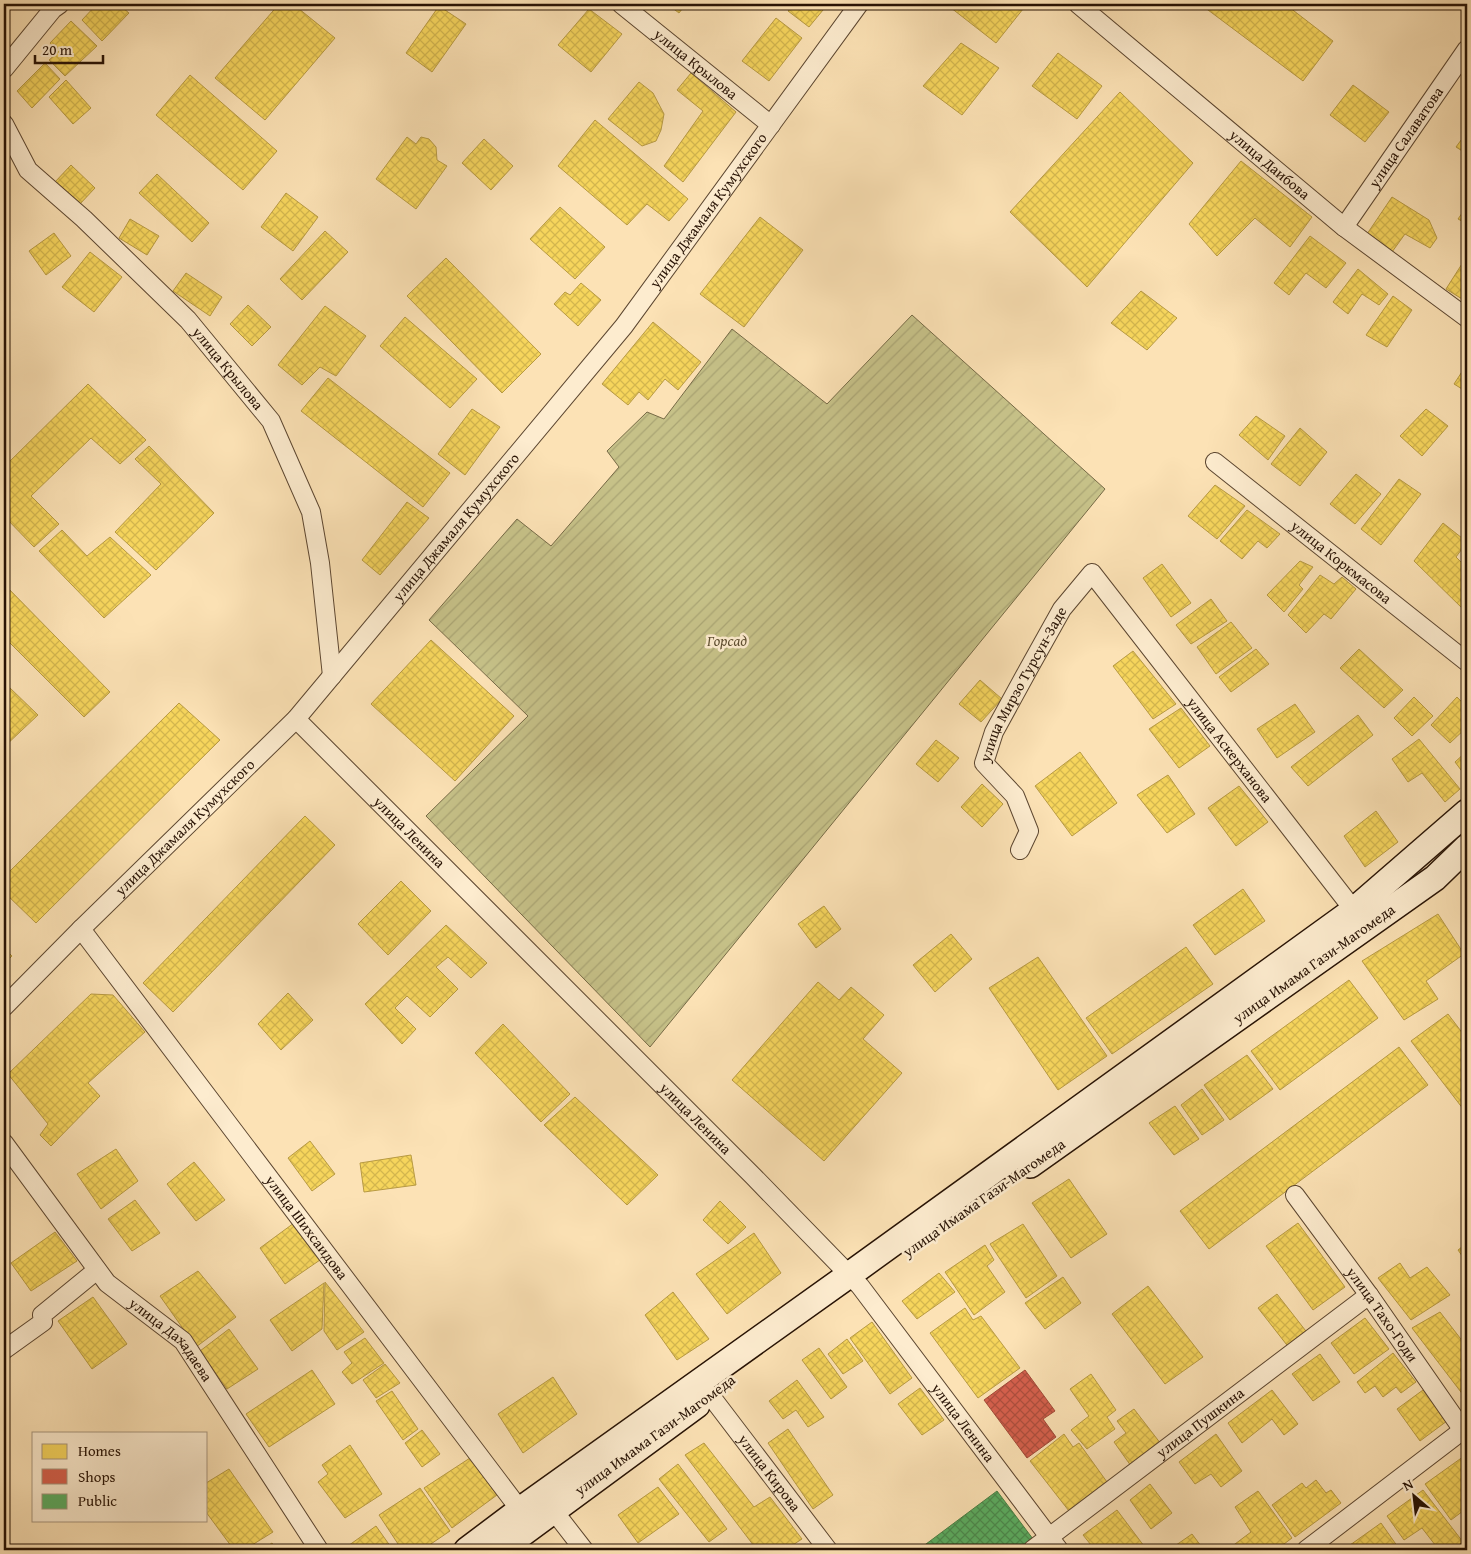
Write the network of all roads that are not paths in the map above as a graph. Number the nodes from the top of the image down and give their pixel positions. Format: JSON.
{"nodes":[{"id":1,"x":60,"y":4,"type":"edge"},
{"id":2,"x":621,"y":4,"type":"edge"},
{"id":3,"x":859,"y":4,"type":"edge"},
{"id":4,"x":1078,"y":4,"type":"edge"},
{"id":5,"x":1467,"y":49,"type":"edge"},
{"id":6,"x":4,"y":69,"type":"edge"},
{"id":7,"x":4,"y":124,"type":"edge"},
{"id":8,"x":771,"y":125,"type":"junction"},
{"id":9,"x":1344,"y":227,"type":"junction"},
{"id":10,"x":1467,"y":318,"type":"edge"},
{"id":11,"x":1215,"y":462,"type":"dead end"},
{"id":12,"x":1092,"y":572,"type":"joint"},
{"id":13,"x":1467,"y":662,"type":"edge"},
{"id":14,"x":332,"y":676,"type":"junction"},
{"id":15,"x":296,"y":719,"type":"junction"},
{"id":16,"x":1467,"y":812,"type":"edge"},
{"id":17,"x":1467,"y":847,"type":"edge"},
{"id":18,"x":1020,"y":850,"type":"dead end"},
{"id":19,"x":1360,"y":918,"type":"junction"},
{"id":20,"x":81,"y":928,"type":"junction"},
{"id":21,"x":4,"y":1007,"type":"edge"},
{"id":22,"x":4,"y":1143,"type":"edge"},
{"id":23,"x":1294,"y":1195,"type":"dead end"},
{"id":24,"x":97,"y":1270,"type":"junction"},
{"id":25,"x":854,"y":1281,"type":"junction"},
{"id":26,"x":1369,"y":1295,"type":"junction"},
{"id":27,"x":4,"y":1350,"type":"edge"},
{"id":28,"x":710,"y":1395,"type":"junction"},
{"id":29,"x":1466,"y":1431,"type":"edge"},
{"id":30,"x":553,"y":1510,"type":"junction"},
{"id":31,"x":526,"y":1517,"type":"junction"},
{"id":32,"x":1054,"y":1544,"type":"edge"},
{"id":33,"x":319,"y":1550,"type":"edge"},
{"id":34,"x":467,"y":1550,"type":"edge"},
{"id":35,"x":500,"y":1550,"type":"edge"},
{"id":36,"x":584,"y":1550,"type":"edge"},
{"id":37,"x":828,"y":1550,"type":"edge"},
{"id":38,"x":1032,"y":1550,"type":"edge"},
{"id":39,"x":1307,"y":1550,"type":"edge"}],
"edges":[{"from":1,"to":6,"type":"street"},
{"from":2,"to":8,"type":"street","name":"улица Крылова"},
{"from":3,"to":8,"type":"street","name":"улица Джамаля Кумухского"},
{"from":4,"to":9,"type":"street","name":"улица Даибова"},
{"from":5,"to":9,"type":"street","name":"улица Салаватова"},
{"from":7,"to":14,"type":"street","name":"улица Крылова"},
{"from":8,"to":14,"type":"street","name":"улица Джамаля Кумухского"},
{"from":9,"to":10,"type":"street","name":"улица Даибова"},
{"from":11,"to":13,"type":"street","name":"улица Коркмасова"},
{"from":12,"to":18,"type":"street","name":"улица Мирзо Турсун-Заде"},
{"from":12,"to":19,"type":"street","name":"улица Аскерханова"},
{"from":14,"to":15,"type":"street","name":"улица Джамаля Кумухского"},
{"from":15,"to":20,"type":"street","name":"улица Джамаля Кумухского"},
{"from":15,"to":25,"type":"street","name":"улица Ленина"},
{"from":16,"to":19,"type":"main road"},
{"from":17,"to":19,"type":"main road","name":"улица Имама Гази-Магомеда"},
{"from":19,"to":25,"type":"main road"},
{"from":20,"to":21,"type":"street","name":"улица Джамаля Кумухского"},
{"from":20,"to":31,"type":"street","name":"улица Шихсаидова"},
{"from":22,"to":24,"type":"street","name":"улица Дахадаева"},
{"from":23,"to":26,"type":"street","name":"улица Тахо-Годи"},
{"from":24,"to":27,"type":"street"},
{"from":24,"to":33,"type":"street","name":"улица Дахадаева"},
{"from":25,"to":28,"type":"main road","name":"улица Имама Гази-Магомеда"},
{"from":25,"to":31,"type":"main road"},
{"from":25,"to":32,"type":"street","name":"улица Ленина"},
{"from":26,"to":29,"type":"street","name":"улица Тахо-Годи"},
{"from":26,"to":32,"type":"street","name":"улица Пушкина"},
{"from":28,"to":30,"type":"main road","name":"улица Имама Гази-Магомеда"},
{"from":28,"to":37,"type":"street","name":"улица Кирова"},
{"from":29,"to":39,"type":"street"},
{"from":30,"to":31,"type":"main road","name":"улица Имама Гази-Магомеда"},
{"from":30,"to":36,"type":"street"},
{"from":31,"to":34,"type":"main road"},
{"from":31,"to":35,"type":"main road","name":"улица Имама Гази-Магомеда"},
{"from":32,"to":38,"type":"street","name":"улица Пушкина"}]}
